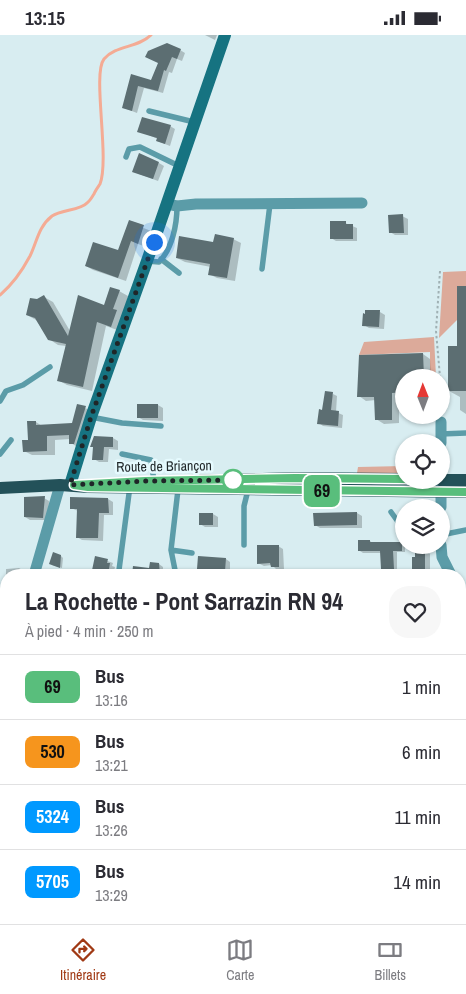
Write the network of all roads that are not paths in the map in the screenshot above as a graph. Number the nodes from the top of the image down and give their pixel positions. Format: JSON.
{"nodes":[{"id":1,"x":225,"y":35,"type":"edge"},
{"id":2,"x":149,"y":111,"type":"dead end"},
{"id":3,"x":194,"y":123,"type":"junction"},
{"id":4,"x":126,"y":157,"type":"dead end"},
{"id":5,"x":180,"y":166,"type":"junction"},
{"id":6,"x":362,"y":203,"type":"dead end"},
{"id":7,"x":270,"y":204,"type":"junction"},
{"id":8,"x":172,"y":205,"type":"junction"},
{"id":9,"x":161,"y":259,"type":"junction"},
{"id":10,"x":147,"y":261,"type":"junction"},
{"id":11,"x":262,"y":269,"type":"dead end"},
{"id":12,"x":179,"y":273,"type":"dead end"},
{"id":13,"x":50,"y":367,"type":"dead end"},
{"id":14,"x":0,"y":401,"type":"edge"},
{"id":15,"x":91,"y":417,"type":"junction"},
{"id":16,"x":161,"y":426,"type":"dead end"},
{"id":17,"x":441,"y":433,"type":"edge"},
{"id":18,"x":466,"y":433,"type":"edge"},
{"id":19,"x":11,"y":440,"type":"dead end"},
{"id":20,"x":0,"y":454,"type":"edge"},
{"id":21,"x":122,"y":454,"type":"dead end"},
{"id":22,"x":395,"y":479,"type":"edge"},
{"id":23,"x":466,"y":480,"type":"edge"},
{"id":24,"x":450,"y":482,"type":"edge"},
{"id":25,"x":450,"y":484,"type":"edge"},
{"id":26,"x":68,"y":485,"type":"junction"},
{"id":27,"x":130,"y":485,"type":"junction"},
{"id":28,"x":154,"y":485,"type":"junction"},
{"id":29,"x":179,"y":485,"type":"junction"},
{"id":30,"x":249,"y":485,"type":"junction"},
{"id":31,"x":466,"y":485,"type":"edge"},
{"id":32,"x":395,"y":486,"type":"edge"},
{"id":33,"x":450,"y":486,"type":"edge"},
{"id":34,"x":0,"y":488,"type":"edge"},
{"id":35,"x":466,"y":492,"type":"edge"},
{"id":36,"x":391,"y":512,"type":"dead end"},
{"id":37,"x":395,"y":518,"type":"edge"},
{"id":38,"x":466,"y":530,"type":"edge"},
{"id":39,"x":450,"y":533,"type":"edge"},
{"id":40,"x":244,"y":545,"type":"dead end"},
{"id":41,"x":171,"y":550,"type":"junction"},
{"id":42,"x":192,"y":553,"type":"dead end"},
{"id":43,"x":442,"y":554,"type":"edge"},
{"id":44,"x":36,"y":569,"type":"edge"},
{"id":45,"x":119,"y":569,"type":"edge"},
{"id":46,"x":175,"y":569,"type":"edge"},
{"id":47,"x":448,"y":569,"type":"edge"}],
"edges":[{"from":1,"to":3,"type":"street"},
{"from":2,"to":3,"type":"lane"},
{"from":3,"to":5,"type":"street"},
{"from":4,"to":5,"type":"lane"},
{"from":5,"to":8,"type":"street"},
{"from":6,"to":7,"type":"street"},
{"from":7,"to":8,"type":"street"},
{"from":7,"to":11,"type":"lane"},
{"from":8,"to":9,"type":"lane"},
{"from":8,"to":10,"type":"street"},
{"from":9,"to":10,"type":"lane"},
{"from":9,"to":12,"type":"lane"},
{"from":10,"to":15,"type":"street"},
{"from":13,"to":14,"type":"lane"},
{"from":15,"to":16,"type":"lane"},
{"from":15,"to":26,"type":"street"},
{"from":17,"to":18,"type":"lane"},
{"from":19,"to":20,"type":"lane"},
{"from":21,"to":28,"type":"lane"},
{"from":22,"to":30,"type":"main road","name":"Route de Briançon"},
{"from":23,"to":24,"type":"main road","name":"Route de Briançon"},
{"from":25,"to":31,"type":"street"},
{"from":26,"to":27,"type":"main road","name":"Route de Briançon"},
{"from":26,"to":34,"type":"main road","name":"Route de Briançon"},
{"from":26,"to":44,"type":"street"},
{"from":27,"to":28,"type":"main road","name":"Route de Briançon"},
{"from":27,"to":45,"type":"lane"},
{"from":28,"to":29,"type":"main road","name":"Route de Briançon"},
{"from":29,"to":30,"type":"main road","name":"Route de Briançon"},
{"from":29,"to":41,"type":"lane"},
{"from":30,"to":32,"type":"main road","name":"Route de Briançon"},
{"from":30,"to":40,"type":"lane"},
{"from":33,"to":35,"type":"main road","name":"Route de Briançon"},
{"from":36,"to":37,"type":"lane"},
{"from":38,"to":39,"type":"lane"},
{"from":41,"to":42,"type":"lane"},
{"from":41,"to":46,"type":"lane"},
{"from":43,"to":47,"type":"street"}]}
